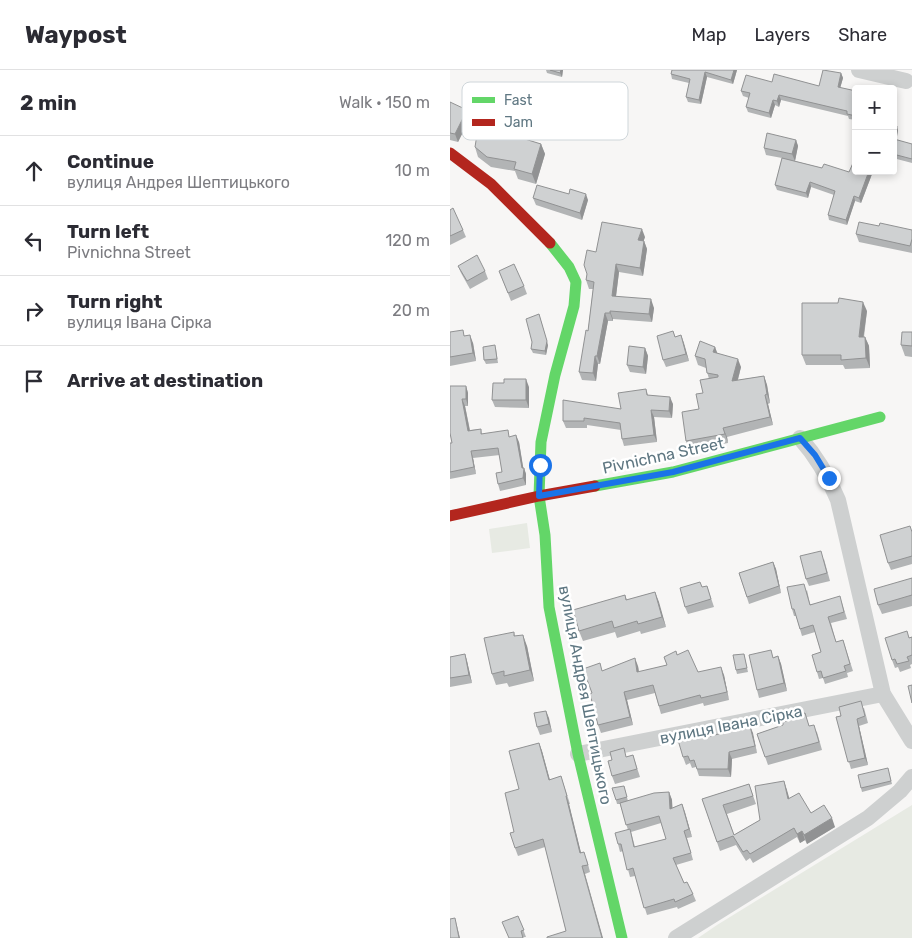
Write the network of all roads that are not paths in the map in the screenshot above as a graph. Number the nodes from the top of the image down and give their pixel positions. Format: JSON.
{"nodes":[{"id":1,"x":859,"y":70,"type":"edge"},
{"id":2,"x":906,"y":81,"type":"dead end"},
{"id":3,"x":450,"y":153,"type":"edge"},
{"id":4,"x":880,"y":417,"type":"dead end"},
{"id":5,"x":800,"y":438,"type":"junction"},
{"id":6,"x":539,"y":496,"type":"junction"},
{"id":7,"x":450,"y":516,"type":"edge"},
{"id":8,"x":883,"y":694,"type":"junction"},
{"id":9,"x":912,"y":741,"type":"edge"},
{"id":10,"x":578,"y":754,"type":"junction"},
{"id":11,"x":912,"y":777,"type":"edge"},
{"id":12,"x":622,"y":938,"type":"edge"},
{"id":13,"x":676,"y":938,"type":"edge"}],
"edges":[{"from":1,"to":2,"type":"street"},
{"from":3,"to":6,"type":"street","name":"вулиця Андрея Шептицького"},
{"from":4,"to":5,"type":"street","name":"Pivnichna Street"},
{"from":5,"to":6,"type":"street","name":"Pivnichna Street"},
{"from":5,"to":8,"type":"street"},
{"from":6,"to":7,"type":"street","name":"Pivnichna Street"},
{"from":6,"to":10,"type":"street","name":"вулиця Андрея Шептицького"},
{"from":8,"to":9,"type":"street"},
{"from":8,"to":10,"type":"street","name":"вулиця Івана Сірка"},
{"from":10,"to":12,"type":"street","name":"вулиця Андрея Шептицького"},
{"from":11,"to":13,"type":"street"}]}
